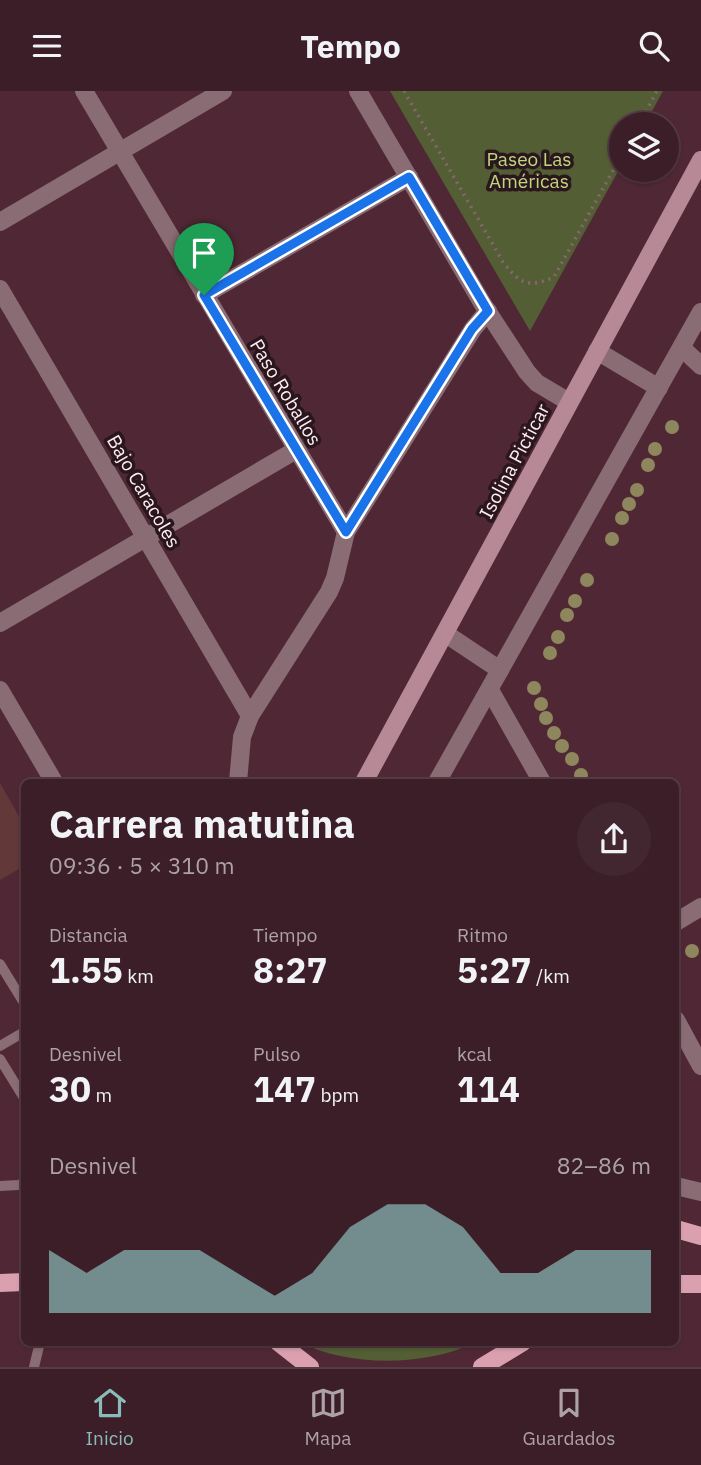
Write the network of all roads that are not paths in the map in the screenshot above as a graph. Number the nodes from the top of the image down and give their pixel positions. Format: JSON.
{"nodes":[{"id":1,"x":85,"y":91,"type":"edge"},
{"id":2,"x":223,"y":91,"type":"edge"},
{"id":3,"x":358,"y":91,"type":"edge"},
{"id":4,"x":121,"y":152,"type":"junction"},
{"id":5,"x":701,"y":160,"type":"edge"},
{"id":6,"x":409,"y":177,"type":"junction"},
{"id":7,"x":0,"y":222,"type":"edge"},
{"id":8,"x":0,"y":289,"type":"edge"},
{"id":9,"x":204,"y":295,"type":"junction"},
{"id":10,"x":488,"y":311,"type":"junction"},
{"id":11,"x":701,"y":312,"type":"edge"},
{"id":12,"x":681,"y":348,"type":"junction"},
{"id":13,"x":597,"y":351,"type":"junction"},
{"id":14,"x":701,"y":366,"type":"edge"},
{"id":15,"x":659,"y":388,"type":"junction"},
{"id":16,"x":569,"y":402,"type":"junction"},
{"id":17,"x":296,"y":450,"type":"junction"},
{"id":18,"x":346,"y":532,"type":"junction"},
{"id":19,"x":146,"y":537,"type":"junction"},
{"id":20,"x":0,"y":623,"type":"edge"},
{"id":21,"x":446,"y":634,"type":"junction"},
{"id":22,"x":500,"y":670,"type":"junction"},
{"id":23,"x":0,"y":690,"type":"edge"},
{"id":24,"x":490,"y":690,"type":"junction"},
{"id":25,"x":250,"y":716,"type":"junction"},
{"id":26,"x":52,"y":779,"type":"edge"},
{"id":27,"x":238,"y":779,"type":"edge"},
{"id":28,"x":366,"y":779,"type":"edge"},
{"id":29,"x":439,"y":779,"type":"edge"},
{"id":30,"x":540,"y":779,"type":"edge"},
{"id":31,"x":701,"y":907,"type":"edge"},
{"id":32,"x":679,"y":920,"type":"edge"},
{"id":33,"x":0,"y":964,"type":"edge"},
{"id":34,"x":21,"y":998,"type":"edge"},
{"id":35,"x":679,"y":1026,"type":"edge"},
{"id":36,"x":21,"y":1034,"type":"edge"},
{"id":37,"x":0,"y":1046,"type":"edge"},
{"id":38,"x":0,"y":1059,"type":"edge"},
{"id":39,"x":701,"y":1066,"type":"edge"},
{"id":40,"x":21,"y":1093,"type":"edge"},
{"id":41,"x":21,"y":1184,"type":"edge"},
{"id":42,"x":0,"y":1187,"type":"edge"},
{"id":43,"x":679,"y":1187,"type":"edge"},
{"id":44,"x":701,"y":1192,"type":"edge"},
{"id":45,"x":679,"y":1230,"type":"edge"},
{"id":46,"x":701,"y":1236,"type":"edge"},
{"id":47,"x":21,"y":1282,"type":"edge"},
{"id":48,"x":0,"y":1283,"type":"edge"},
{"id":49,"x":679,"y":1284,"type":"edge"},
{"id":50,"x":701,"y":1284,"type":"edge"},
{"id":51,"x":39,"y":1346,"type":"edge"},
{"id":52,"x":284,"y":1346,"type":"edge"},
{"id":53,"x":504,"y":1346,"type":"edge"},
{"id":54,"x":517,"y":1346,"type":"edge"},
{"id":55,"x":488,"y":1364,"type":"edge"},
{"id":56,"x":34,"y":1367,"type":"edge"},
{"id":57,"x":310,"y":1367,"type":"edge"}],
"edges":[{"from":1,"to":4,"type":"street","name":"Paso Roballos"},
{"from":2,"to":4,"type":"street"},
{"from":3,"to":6,"type":"street"},
{"from":4,"to":7,"type":"street"},
{"from":4,"to":9,"type":"street","name":"Paso Roballos"},
{"from":5,"to":13,"type":"main road","name":"Isolina Picticar"},
{"from":6,"to":9,"type":"street"},
{"from":6,"to":10,"type":"street"},
{"from":8,"to":19,"type":"street","name":"Bajo Caracoles"},
{"from":9,"to":17,"type":"street","name":"Paso Roballos"},
{"from":10,"to":16,"type":"street"},
{"from":10,"to":18,"type":"street"},
{"from":11,"to":12,"type":"street"},
{"from":12,"to":14,"type":"street"},
{"from":12,"to":15,"type":"street"},
{"from":13,"to":15,"type":"street"},
{"from":13,"to":16,"type":"main road","name":"Isolina Picticar"},
{"from":15,"to":22,"type":"street"},
{"from":16,"to":21,"type":"main road","name":"Isolina Picticar"},
{"from":17,"to":18,"type":"street","name":"Paso Roballos"},
{"from":17,"to":19,"type":"street"},
{"from":18,"to":25,"type":"street"},
{"from":19,"to":20,"type":"street"},
{"from":19,"to":25,"type":"street","name":"Bajo Caracoles"},
{"from":21,"to":22,"type":"street"},
{"from":21,"to":28,"type":"main road","name":"Isolina Picticar"},
{"from":22,"to":24,"type":"street"},
{"from":23,"to":26,"type":"street"},
{"from":24,"to":29,"type":"street"},
{"from":24,"to":30,"type":"street"},
{"from":25,"to":27,"type":"street"},
{"from":31,"to":32,"type":"street"},
{"from":33,"to":34,"type":"lane"},
{"from":35,"to":39,"type":"street"},
{"from":36,"to":37,"type":"lane"},
{"from":38,"to":40,"type":"lane"},
{"from":41,"to":42,"type":"lane"},
{"from":43,"to":44,"type":"street"},
{"from":45,"to":46,"type":"main road"},
{"from":47,"to":48,"type":"main road"},
{"from":49,"to":50,"type":"main road"},
{"from":51,"to":56,"type":"lane"},
{"from":52,"to":57,"type":"main road"},
{"from":53,"to":55,"type":"main road"},
{"from":54,"to":55,"type":"main road"}]}
